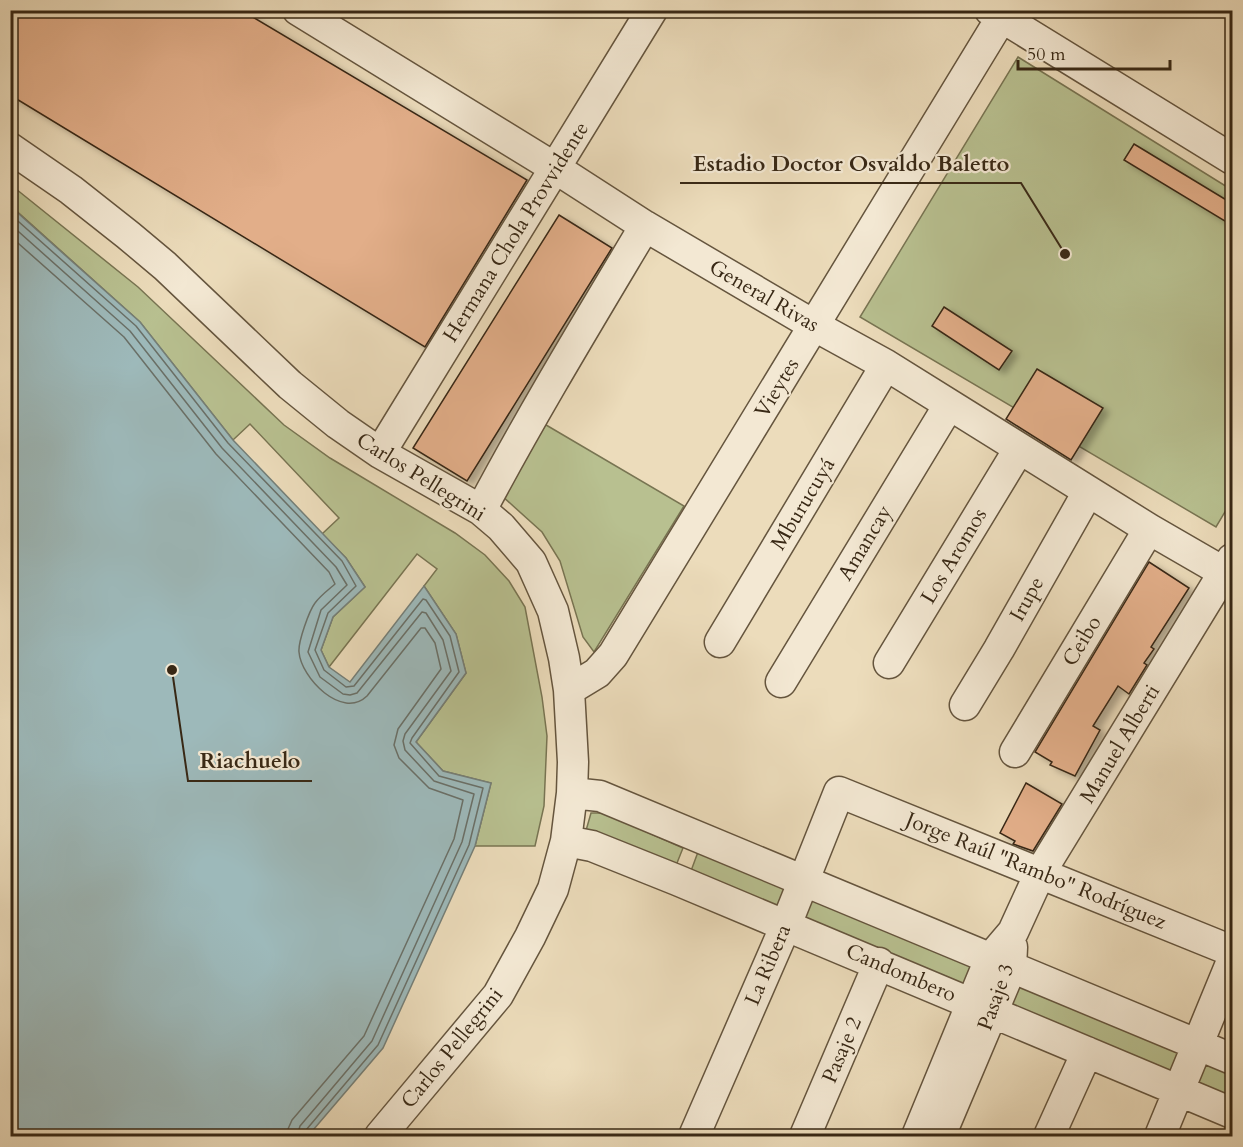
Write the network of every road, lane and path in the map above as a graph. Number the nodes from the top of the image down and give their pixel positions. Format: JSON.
{"nodes":[{"id":1,"x":298,"y":10,"type":"edge"},
{"id":2,"x":652,"y":10,"type":"edge"},
{"id":3,"x":999,"y":13,"type":"edge"},
{"id":4,"x":10,"y":148,"type":"edge"},
{"id":5,"x":1233,"y":159,"type":"edge"},
{"id":6,"x":555,"y":168,"type":"junction"},
{"id":7,"x":645,"y":226,"type":"junction"},
{"id":8,"x":815,"y":326,"type":"junction"},
{"id":9,"x":886,"y":365,"type":"junction"},
{"id":10,"x":949,"y":405,"type":"junction"},
{"id":11,"x":1019,"y":449,"type":"junction"},
{"id":12,"x":380,"y":453,"type":"junction"},
{"id":13,"x":1088,"y":492,"type":"junction"},
{"id":14,"x":481,"y":510,"type":"junction"},
{"id":15,"x":1149,"y":529,"type":"junction"},
{"id":16,"x":1230,"y":570,"type":"edge"},
{"id":17,"x":720,"y":642,"type":"dead end"},
{"id":18,"x":889,"y":663,"type":"dead end"},
{"id":19,"x":781,"y":682,"type":"dead end"},
{"id":20,"x":569,"y":690,"type":"junction"},
{"id":21,"x":965,"y":705,"type":"dead end"},
{"id":22,"x":1015,"y":752,"type":"dead end"},
{"id":23,"x":839,"y":792,"type":"joint"},
{"id":24,"x":572,"y":793,"type":"junction"},
{"id":25,"x":695,"y":835,"type":"junction"},
{"id":26,"x":566,"y":841,"type":"junction"},
{"id":27,"x":1040,"y":873,"type":"junction"},
{"id":28,"x":677,"y":880,"type":"junction"},
{"id":29,"x":803,"y":881,"type":"junction"},
{"id":30,"x":786,"y":925,"type":"junction"},
{"id":31,"x":1013,"y":932,"type":"joint"},
{"id":32,"x":1233,"y":951,"type":"edge"},
{"id":33,"x":1233,"y":961,"type":"edge"},
{"id":34,"x":879,"y":963,"type":"junction"},
{"id":35,"x":1000,"y":963,"type":"junction"},
{"id":36,"x":982,"y":1008,"type":"junction"},
{"id":37,"x":1197,"y":1044,"type":"junction"},
{"id":38,"x":1087,"y":1052,"type":"junction"},
{"id":39,"x":1233,"y":1059,"type":"edge"},
{"id":40,"x":1179,"y":1090,"type":"junction"},
{"id":41,"x":1233,"y":1113,"type":"edge"},
{"id":42,"x":380,"y":1137,"type":"edge"},
{"id":43,"x":694,"y":1137,"type":"edge"},
{"id":44,"x":805,"y":1137,"type":"edge"},
{"id":45,"x":917,"y":1137,"type":"edge"},
{"id":46,"x":940,"y":1137,"type":"edge"},
{"id":47,"x":1049,"y":1137,"type":"edge"},
{"id":48,"x":1160,"y":1137,"type":"edge"}],
"edges":[{"from":1,"to":6,"type":"street","name":"General Rivas"},
{"from":2,"to":6,"type":"street","name":"Hermana Chola Provvidente"},
{"from":3,"to":5,"type":"street"},
{"from":3,"to":8,"type":"street","name":"Vieytes"},
{"from":4,"to":12,"type":"street","name":"Carlos Pellegrini"},
{"from":6,"to":7,"type":"street","name":"General Rivas"},
{"from":6,"to":12,"type":"street","name":"Hermana Chola Provvidente"},
{"from":7,"to":8,"type":"street","name":"General Rivas"},
{"from":7,"to":14,"type":"street"},
{"from":8,"to":9,"type":"street","name":"General Rivas"},
{"from":8,"to":20,"type":"street","name":"Vieytes"},
{"from":9,"to":10,"type":"street","name":"General Rivas"},
{"from":9,"to":17,"type":"street","name":"Mburucuyá"},
{"from":10,"to":11,"type":"street","name":"General Rivas"},
{"from":10,"to":19,"type":"street","name":"Amancay"},
{"from":11,"to":13,"type":"street","name":"General Rivas"},
{"from":11,"to":18,"type":"street","name":"Los Aromos"},
{"from":12,"to":14,"type":"street","name":"Carlos Pellegrini"},
{"from":13,"to":15,"type":"street","name":"General Rivas"},
{"from":13,"to":21,"type":"street","name":"Irupe"},
{"from":14,"to":20,"type":"street","name":"Carlos Pellegrini"},
{"from":15,"to":16,"type":"street","name":"General Rivas"},
{"from":15,"to":22,"type":"street","name":"Ceibo"},
{"from":16,"to":27,"type":"street","name":"Manuel Alberti"},
{"from":20,"to":24,"type":"street","name":"Carlos Pellegrini"},
{"from":23,"to":27,"type":"street","name":"Jorge Raúl \"Rambo\" Rodríguez"},
{"from":23,"to":29,"type":"street","name":"La Ribera"},
{"from":24,"to":25,"type":"street"},
{"from":24,"to":26,"type":"street","name":"Carlos Pellegrini"},
{"from":25,"to":28,"type":"street"},
{"from":25,"to":29,"type":"street"},
{"from":26,"to":28,"type":"street","name":"Candombero"},
{"from":26,"to":42,"type":"street","name":"Carlos Pellegrini"},
{"from":27,"to":31,"type":"street","name":"Manuel Alberti"},
{"from":27,"to":32,"type":"street","name":"Jorge Raúl \"Rambo\" Rodríguez"},
{"from":28,"to":30,"type":"street","name":"Candombero"},
{"from":29,"to":30,"type":"street","name":"La Ribera"},
{"from":29,"to":35,"type":"street"},
{"from":30,"to":34,"type":"street","name":"Candombero"},
{"from":30,"to":43,"type":"street","name":"La Ribera"},
{"from":31,"to":35,"type":"street","name":"Pasaje 3"},
{"from":33,"to":37,"type":"street"},
{"from":34,"to":36,"type":"street","name":"Candombero"},
{"from":34,"to":44,"type":"street","name":"Pasaje 2"},
{"from":35,"to":36,"type":"street","name":"Pasaje 3"},
{"from":35,"to":37,"type":"street"},
{"from":36,"to":38,"type":"street","name":"Candombero"},
{"from":36,"to":45,"type":"street","name":"Pasaje 3"},
{"from":36,"to":46,"type":"street","name":"Pasaje 3"},
{"from":37,"to":39,"type":"street"},
{"from":37,"to":40,"type":"street"},
{"from":38,"to":40,"type":"street","name":"Candombero"},
{"from":38,"to":47,"type":"street"},
{"from":40,"to":41,"type":"street","name":"Candombero"},
{"from":40,"to":48,"type":"street"}]}
